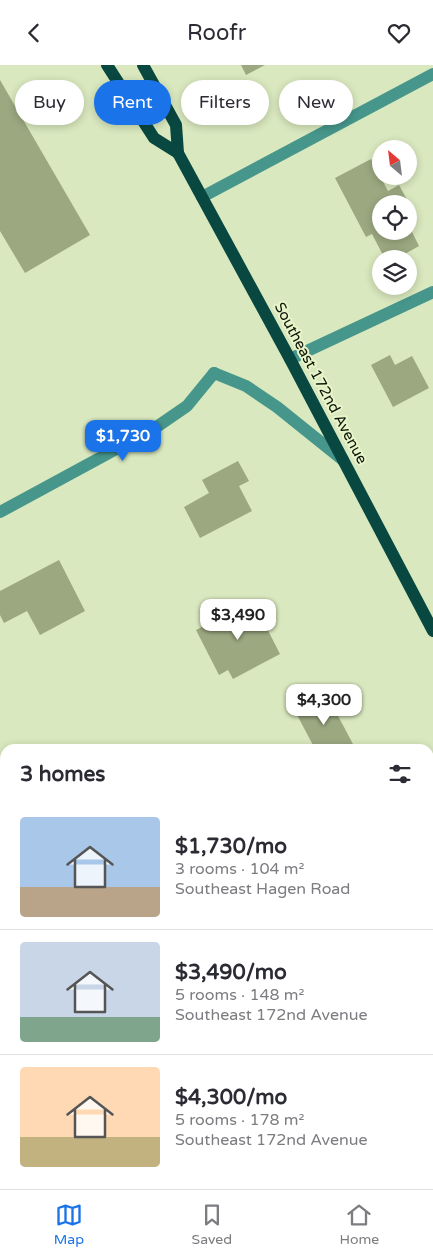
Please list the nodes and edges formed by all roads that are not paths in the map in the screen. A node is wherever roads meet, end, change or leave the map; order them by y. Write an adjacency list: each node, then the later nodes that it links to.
1 (107, 65): 4 (main road, Southeast 172nd Avenue)
2 (143, 65): 4 (main road, Southeast 172nd Avenue)
3 (433, 74): 5 (street)
4 (178, 153): 5 (main road, Southeast 172nd Avenue)
5 (202, 197): 7 (main road, Southeast 172nd Avenue)
6 (433, 292): 7 (street)
7 (290, 359): 8 (main road, Southeast 172nd Avenue)
8 (343, 460): 9 (street); 10 (main road, Southeast 172nd Avenue)
9 (0, 512)
10 (433, 631)

